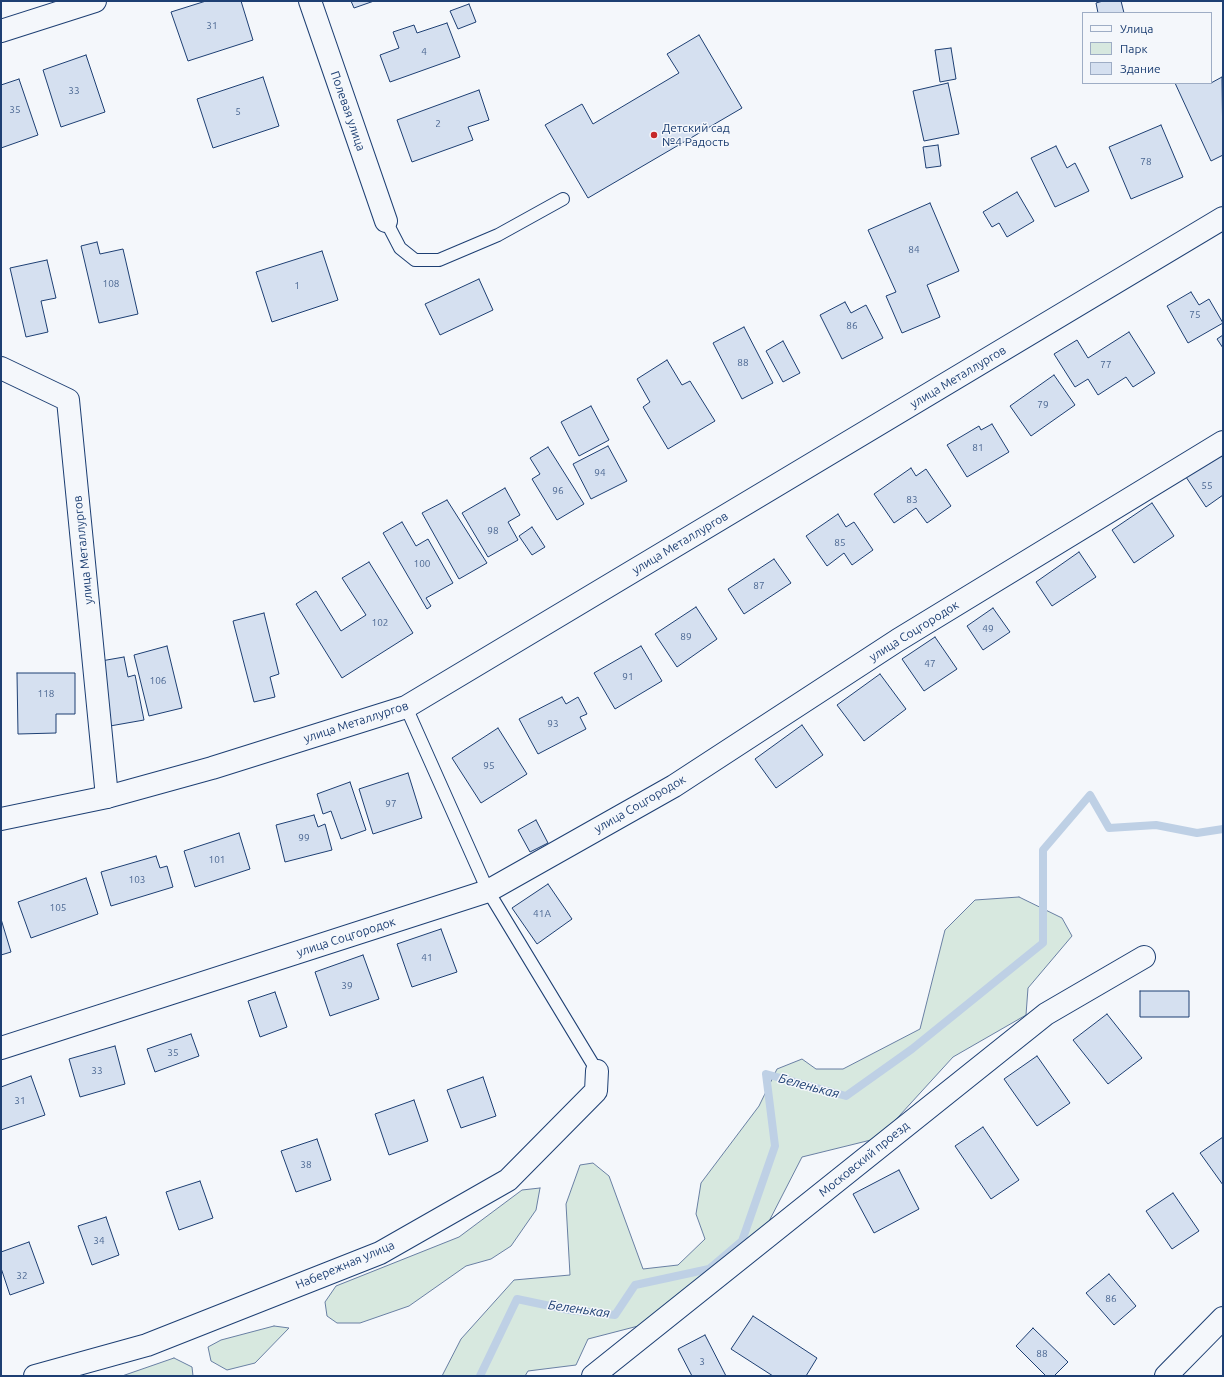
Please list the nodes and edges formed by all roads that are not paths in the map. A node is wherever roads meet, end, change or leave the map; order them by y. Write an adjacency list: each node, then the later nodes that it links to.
1 (95, 1): 3 (street)
2 (310, 1): 6 (street, Полевая улица)
3 (1, 32)
4 (563, 199): 6 (lane)
5 (1223, 218): 9 (street, улица Металлургов)
6 (386, 221)
7 (1, 368): 10 (street, улица Металлургов)
8 (1223, 442): 12 (street, улица Соцгородок)
9 (406, 707): 10 (street, улица Металлургов); 12 (lane)
10 (107, 797): 11 (street, улица Металлургов)
11 (1, 819)
12 (488, 891): 14 (street, улица Соцгородок); 15 (lane)
13 (1144, 957): 18 (street, Московский проезд)
14 (1, 1048)
15 (597, 1071): 17 (street, Набережная улица)
16 (1223, 1318): 19 (street)
17 (35, 1376)
18 (593, 1376)
19 (1166, 1376)

